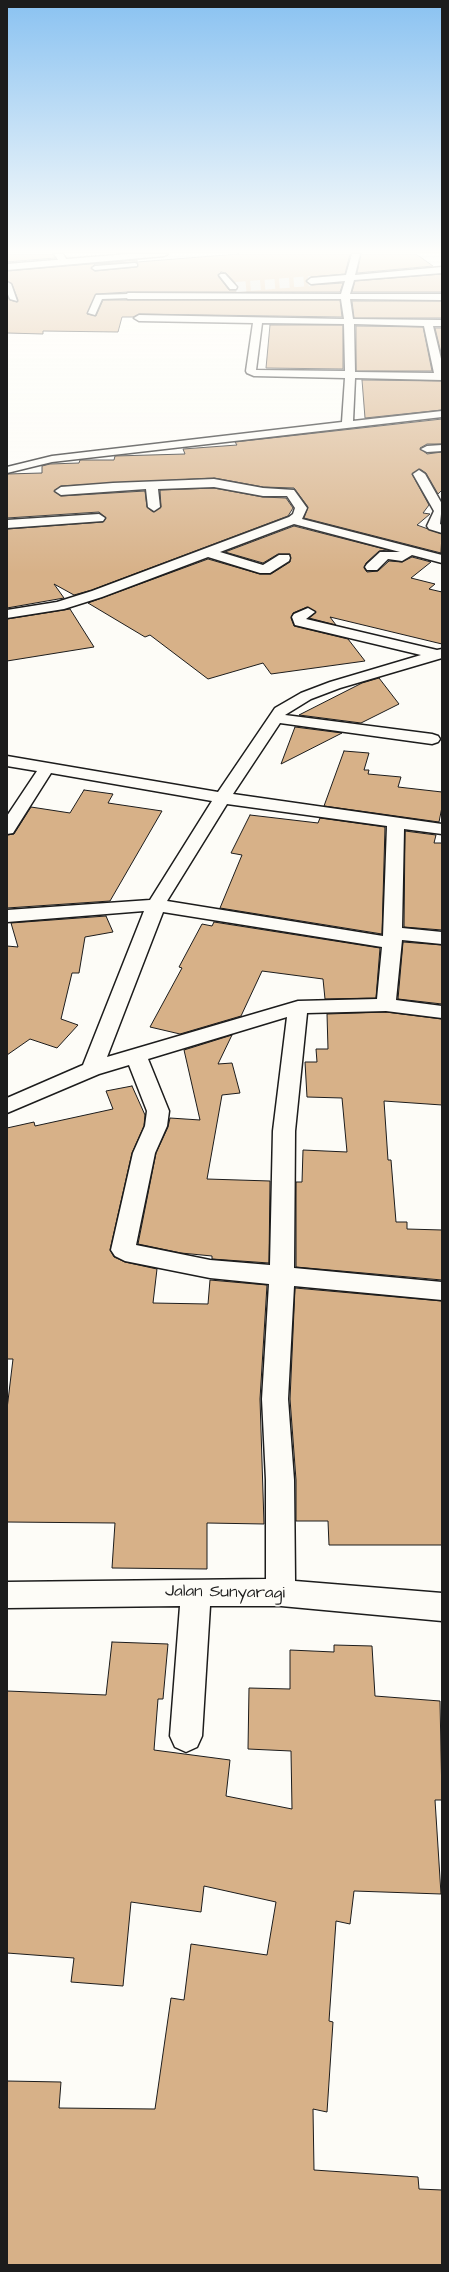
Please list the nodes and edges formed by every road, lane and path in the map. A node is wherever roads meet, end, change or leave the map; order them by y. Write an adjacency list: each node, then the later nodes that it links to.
1 (253, 360): 4 (street)
2 (350, 360): 4 (street)
3 (439, 360): 5 (street)
4 (350, 375): 5 (street); 7 (street)
5 (441, 377)
6 (442, 414): 7 (street)
7 (347, 425): 10 (street)
8 (442, 448): 9 (street)
9 (427, 449)
10 (7, 470)
11 (419, 474): 18 (street)
12 (152, 486): 13 (street); 14 (street); 16 (street)
13 (61, 491)
14 (154, 507)
15 (99, 518): 17 (street)
16 (293, 520): 19 (street); 20 (street)
17 (7, 524)
18 (442, 529)
19 (410, 550): 22 (street); 23 (street)
20 (210, 553): 21 (street); 25 (street)
21 (284, 558)
22 (442, 559)
23 (372, 567)
24 (308, 612): 26 (street)
25 (7, 614)
26 (441, 654): 27 (street)
27 (274, 718): 28 (street); 31 (street)
28 (432, 739)
29 (7, 761): 30 (street)
30 (46, 769): 31 (street); 33 (street)
31 (222, 798): 32 (street); 35 (street)
32 (396, 821): 34 (street); 37 (street)
33 (7, 829)
34 (442, 829)
35 (156, 905): 36 (street); 37 (street); 43 (street)
36 (7, 916)
37 (392, 938): 38 (street); 39 (street)
38 (442, 938)
39 (386, 1005): 40 (street); 41 (street)
40 (298, 1007): 42 (street); 45 (street)
41 (442, 1012)
42 (136, 1056): 43 (street); 45 (street)
43 (92, 1069): 44 (street)
44 (7, 1106)
45 (282, 1277): 46 (street); 48 (street)
46 (442, 1291)
47 (196, 1592): 48 (street, Jalan Sunyaragi); 49 (street, Jalan Sunyaragi); 51 (street)
48 (281, 1593): 50 (street, Jalan Sunyaragi)
49 (7, 1595)
50 (442, 1607)
51 (186, 1736)

